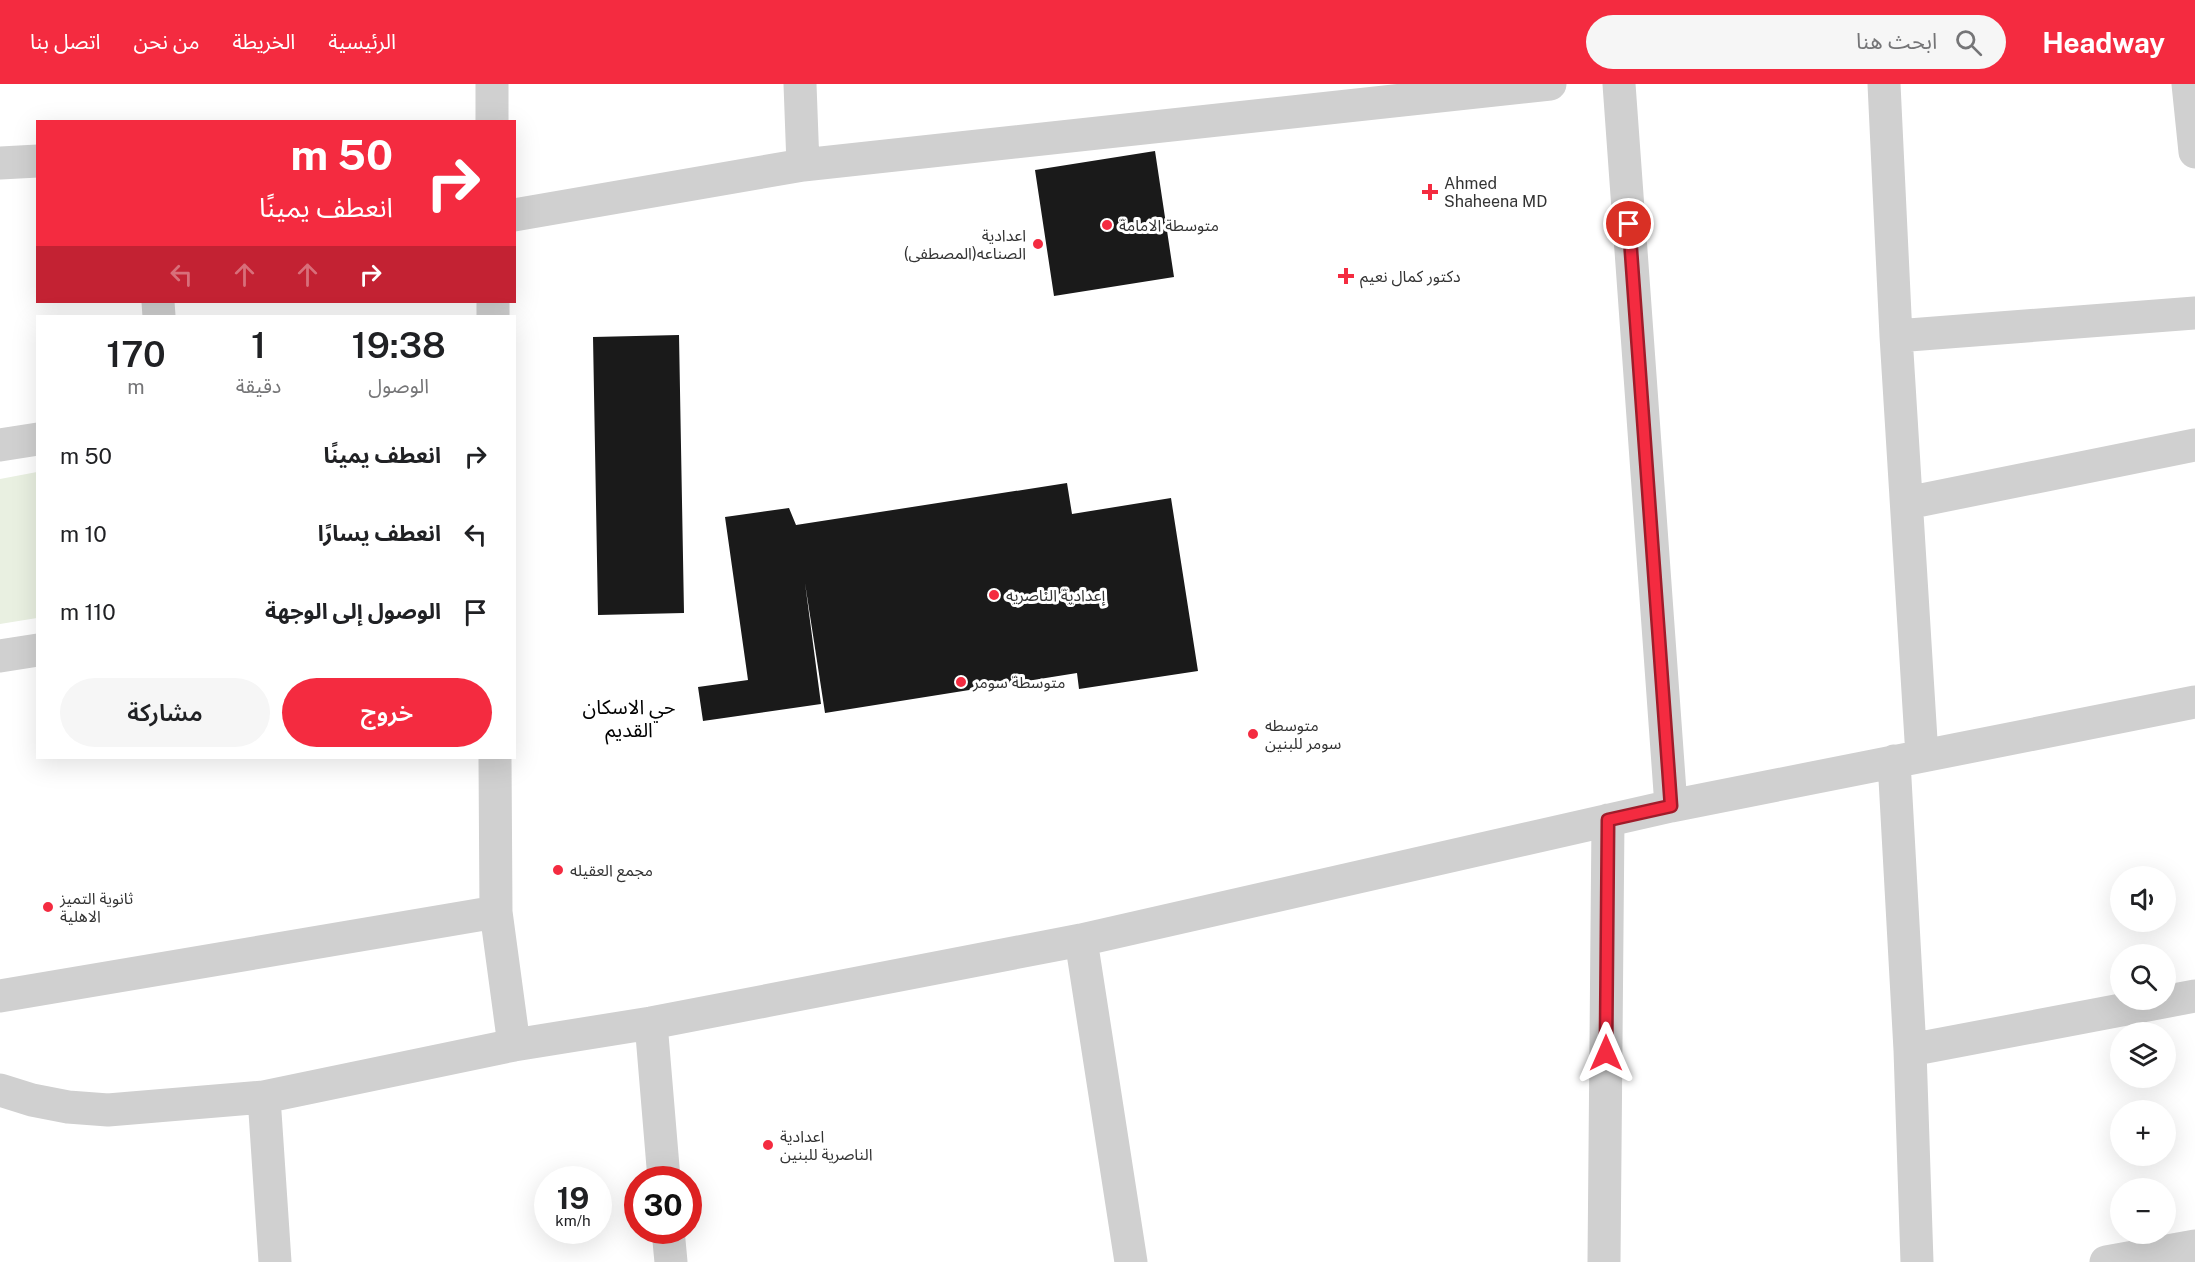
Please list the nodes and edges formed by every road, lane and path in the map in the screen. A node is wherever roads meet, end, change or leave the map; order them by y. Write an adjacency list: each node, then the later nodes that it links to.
1 (492, 84): 8 (street)
2 (800, 84): 12 (street)
3 (1550, 84): 7 (street)
4 (1619, 84): 25 (street)
5 (1884, 84): 15 (street)
6 (2188, 84): 9 (street)
7 (1358, 95): 12 (street)
8 (492, 120)
9 (2195, 152)
10 (36, 161): 11 (street)
11 (0, 163)
12 (803, 165): 13 (street)
13 (516, 214)
14 (2195, 313): 15 (street)
15 (1896, 336): 19 (street)
16 (36, 440): 17 (street)
17 (0, 445)
18 (2195, 446): 19 (street)
19 (1907, 502): 23 (street)
20 (36, 650): 21 (street)
21 (0, 656)
22 (2195, 702): 23 (street)
23 (1908, 758): 25 (street); 33 (street)
24 (495, 759): 27 (street)
25 (1671, 806): 26 (street)
26 (1608, 820): 28 (street); 42 (street)
27 (496, 912): 29 (street); 32 (street)
28 (1081, 940): 31 (street); 41 (street)
29 (0, 996)
30 (2195, 996): 33 (street)
31 (651, 1023): 32 (street); 36 (street)
32 (514, 1045): 35 (street)
33 (1910, 1050): 43 (street)
34 (0, 1090): 35 (street)
35 (264, 1097): 39 (street)
36 (663, 1166)
37 (669, 1244): 40 (street)
38 (2188, 1252): 44 (street)
39 (275, 1262)
40 (671, 1262)
41 (1131, 1262)
42 (1604, 1262)
43 (1917, 1262)
44 (2106, 1262)

